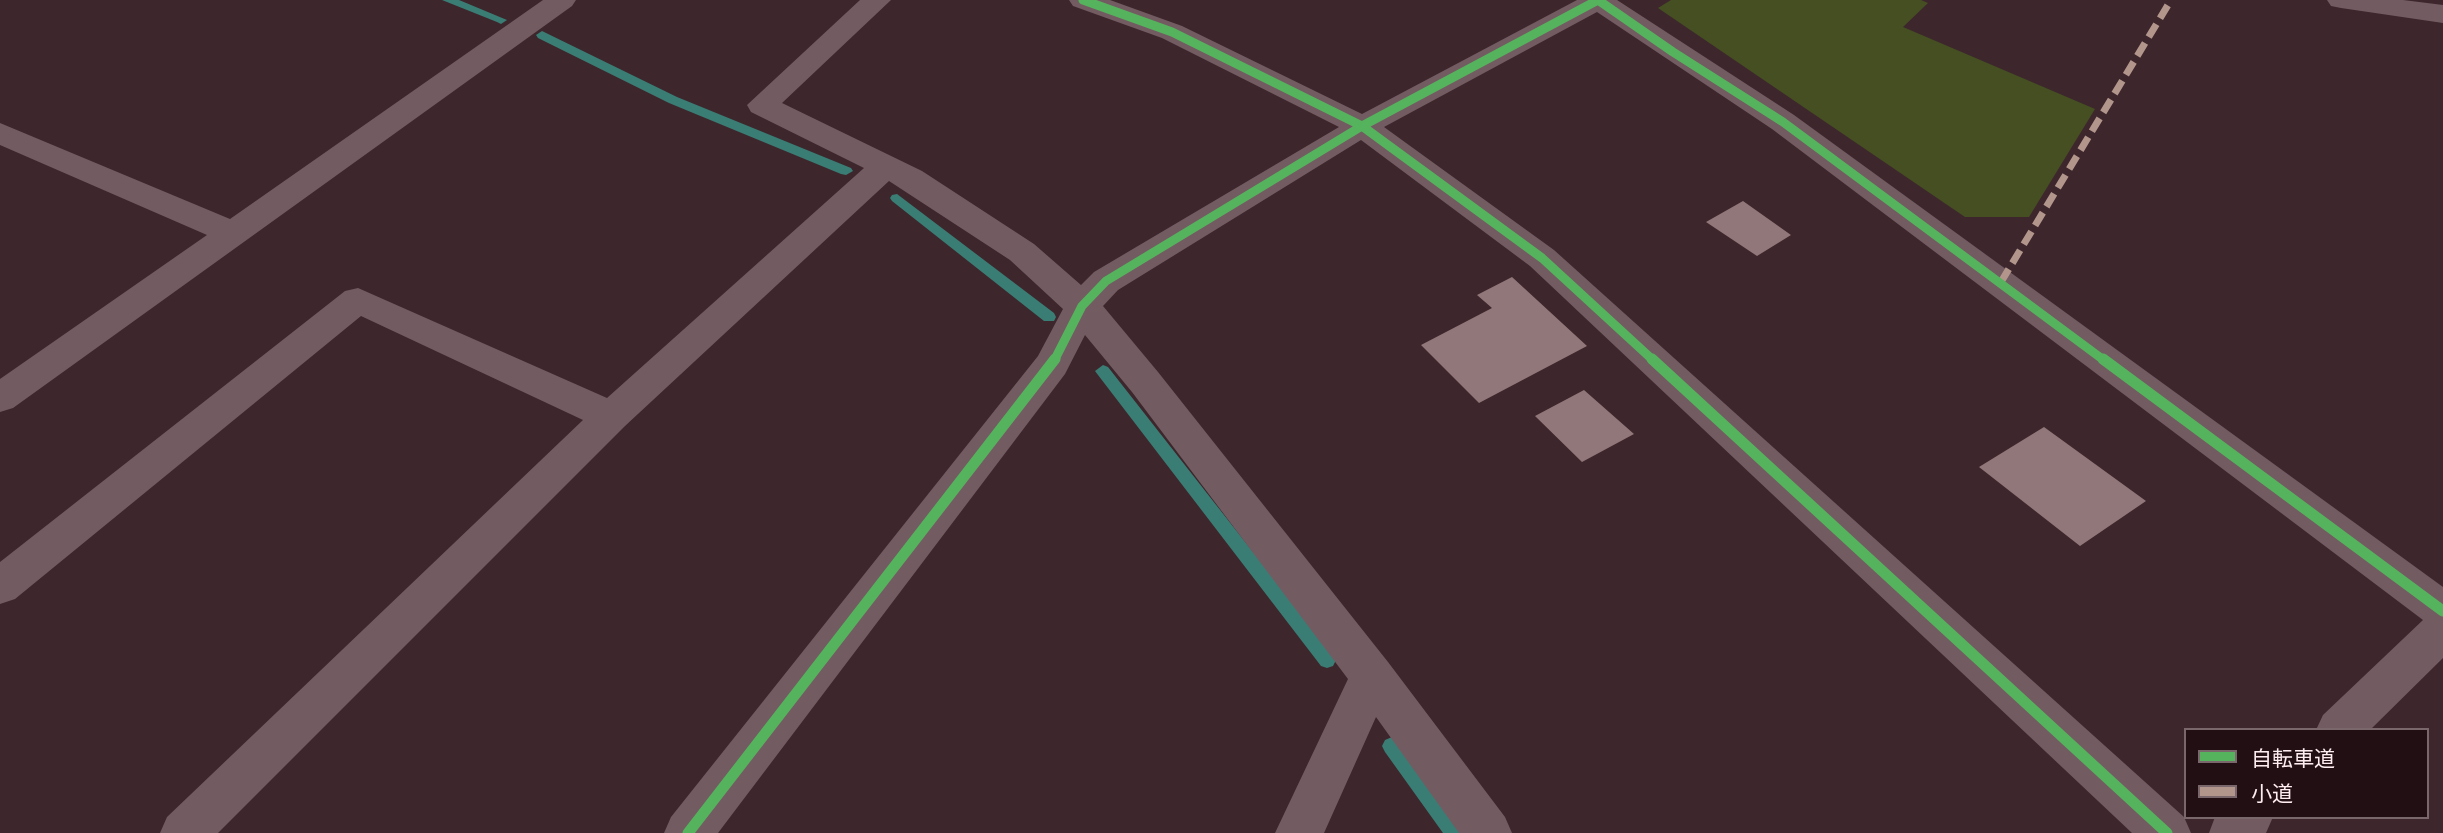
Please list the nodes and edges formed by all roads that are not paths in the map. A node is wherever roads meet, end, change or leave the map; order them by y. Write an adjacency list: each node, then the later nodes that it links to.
1 (562, 0): 9 (street)
2 (877, 0): 8 (street)
3 (1083, 0): 6 (street)
4 (2341, 0): 5 (street)
5 (2443, 14)
6 (1362, 126): 10 (street); 14 (street); 23 (street)
7 (0, 133): 9 (street)
8 (886, 166): 10 (street); 12 (street)
9 (233, 233): 11 (street)
10 (1082, 306): 16 (street); 20 (street)
11 (0, 398)
12 (611, 416): 13 (street); 19 (street)
13 (0, 586)
14 (2443, 611)
15 (2443, 629): 17 (street)
16 (1373, 676): 21 (street); 22 (street)
17 (2341, 728)
18 (2247, 819): 24 (street)
19 (184, 833)
20 (688, 833)
21 (1298, 833)
22 (1488, 833)
23 (2167, 833)
24 (2233, 833)

